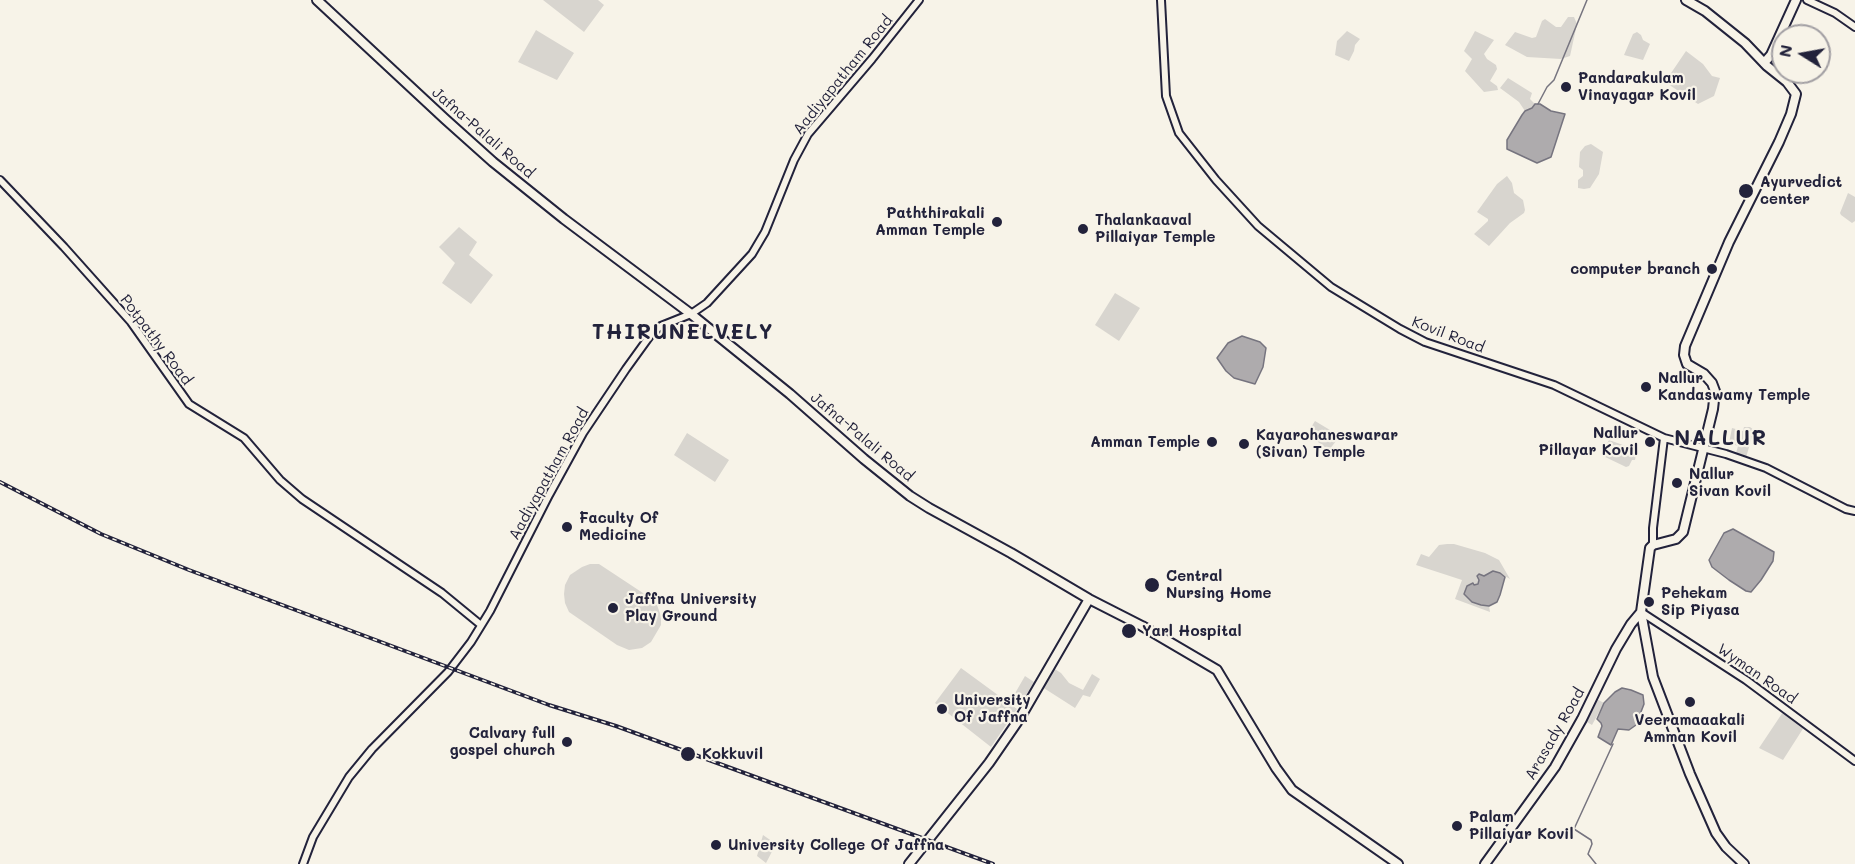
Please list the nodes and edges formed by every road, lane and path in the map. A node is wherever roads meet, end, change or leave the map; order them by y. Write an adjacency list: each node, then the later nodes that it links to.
1 (317, 0): 10 (main road, Jafna-Palali Road)
2 (919, 0): 10 (street, Aadiyapatham Road)
3 (1161, 0): 11 (street, Kovil Road)
4 (1686, 0): 8 (main road)
5 (1796, 0): 8 (main road)
6 (1807, 0): 7 (street)
7 (1855, 27)
8 (1764, 63): 12 (main road)
9 (0, 180): 17 (street, Potpathy Road)
10 (691, 314): 15 (main road, Jafna-Palali Road); 17 (street, Aadiyapatham Road)
11 (1664, 438): 12 (street, Kovil Road); 14 (street)
12 (1704, 449): 13 (street, Kovil Road); 14 (main road)
13 (1855, 511)
14 (1653, 545): 16 (main road)
15 (1089, 599): 20 (main road); 21 (main road, Jafna-Palali Road)
16 (1641, 612): 18 (street, Wyman Road); 22 (main road, Arasady Road); 23 (main road)
17 (481, 625): 19 (street, Aadiyapatham Road)
18 (1855, 761)
19 (303, 864)
20 (909, 864)
21 (1398, 864)
22 (1485, 864)
23 (1744, 864)

